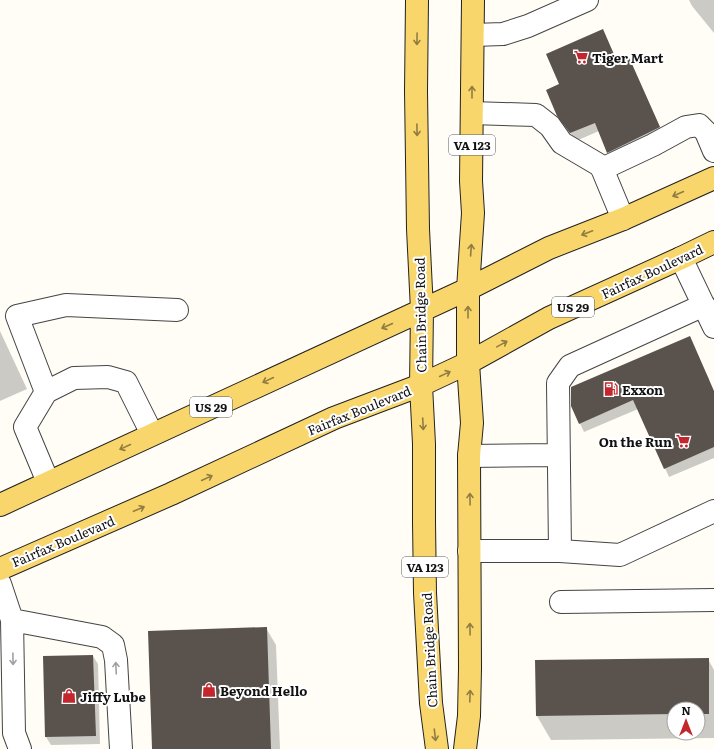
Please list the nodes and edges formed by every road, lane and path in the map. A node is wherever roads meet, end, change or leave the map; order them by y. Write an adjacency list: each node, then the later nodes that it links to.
1 (417, 0): 15 (main road, Chain Bridge Road / VA 123, one-way to 15)
2 (473, 0): 4 (main road, VA 123)
3 (587, 0): 4 (lane)
4 (473, 35): 5 (main road, VA 123, one-way to 4)
5 (472, 113): 7 (lane); 12 (main road, VA 123, one-way to 5)
6 (714, 151): 7 (lane)
7 (602, 169): 9 (lane)
8 (714, 178): 9 (main road, US 29, one-way to 9)
9 (623, 219): 12 (main road, US 29, one-way to 12)
10 (714, 242): 11 (main road, Fairfax Boulevard / US 29)
11 (681, 258): 13 (lane); 17 (main road, Fairfax Boulevard / US 29, one-way to 11)
12 (468, 289): 15 (main road, US 29); 17 (main road, VA 123, one-way to 12)
13 (704, 305): 16 (lane); 22 (lane)
14 (176, 310): 19 (lane)
15 (422, 310): 18 (main road, Chain Bridge Road / VA 123); 20 (main road, US 29, one-way to 20)
16 (714, 327)
17 (468, 363): 18 (main road, Fairfax Boulevard / US 29, one-way to 17); 21 (main road, VA 123)
18 (421, 385): 28 (main road, Fairfax Boulevard / US 29, one-way to 18); 35 (main road, Chain Bridge Road / VA 123, one-way to 35)
19 (46, 392): 20 (lane); 23 (lane)
20 (152, 434): 23 (main road, US 29, one-way to 23)
21 (469, 456): 22 (lane); 26 (main road, VA 123, one-way to 21)
22 (558, 456): 27 (lane)
23 (48, 482): 24 (main road, US 29)
24 (0, 505)
25 (713, 513): 27 (lane)
26 (469, 551): 27 (lane); 36 (main road, VA 123, one-way to 26)
27 (560, 551)
28 (0, 569)
29 (0, 584): 32 (lane)
30 (714, 600): 31 (lane)
31 (561, 602)
32 (12, 620): 33 (lane, one-way to 33); 34 (lane, one-way to 32)
33 (20, 749)
34 (121, 749)
35 (437, 749)
36 (466, 749)

